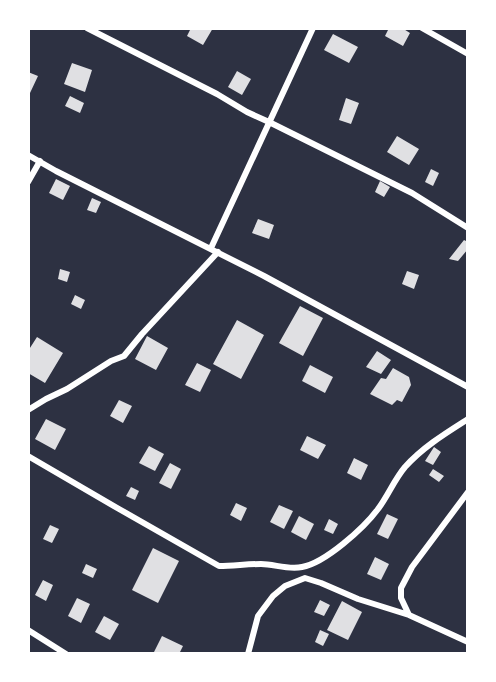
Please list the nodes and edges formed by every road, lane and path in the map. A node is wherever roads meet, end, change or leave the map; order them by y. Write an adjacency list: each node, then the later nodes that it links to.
1 (87, 28): 5 (street)
2 (314, 28): 5 (street)
3 (422, 28): 4 (street)
4 (468, 54)
5 (269, 122): 9 (street); 10 (street)
6 (28, 155): 7 (street)
7 (40, 161): 8 (street); 10 (street)
8 (28, 182)
9 (468, 228)
10 (211, 248): 11 (street)
11 (218, 252): 12 (street); 13 (street)
12 (468, 387)
13 (28, 410)
14 (468, 419): 17 (street)
15 (28, 456): 17 (street)
16 (468, 492): 19 (street)
17 (300, 568): 18 (street)
18 (305, 578): 19 (street); 23 (street)
19 (409, 615): 21 (street)
20 (28, 630): 22 (street)
21 (468, 642)
22 (66, 654)
23 (248, 654)

